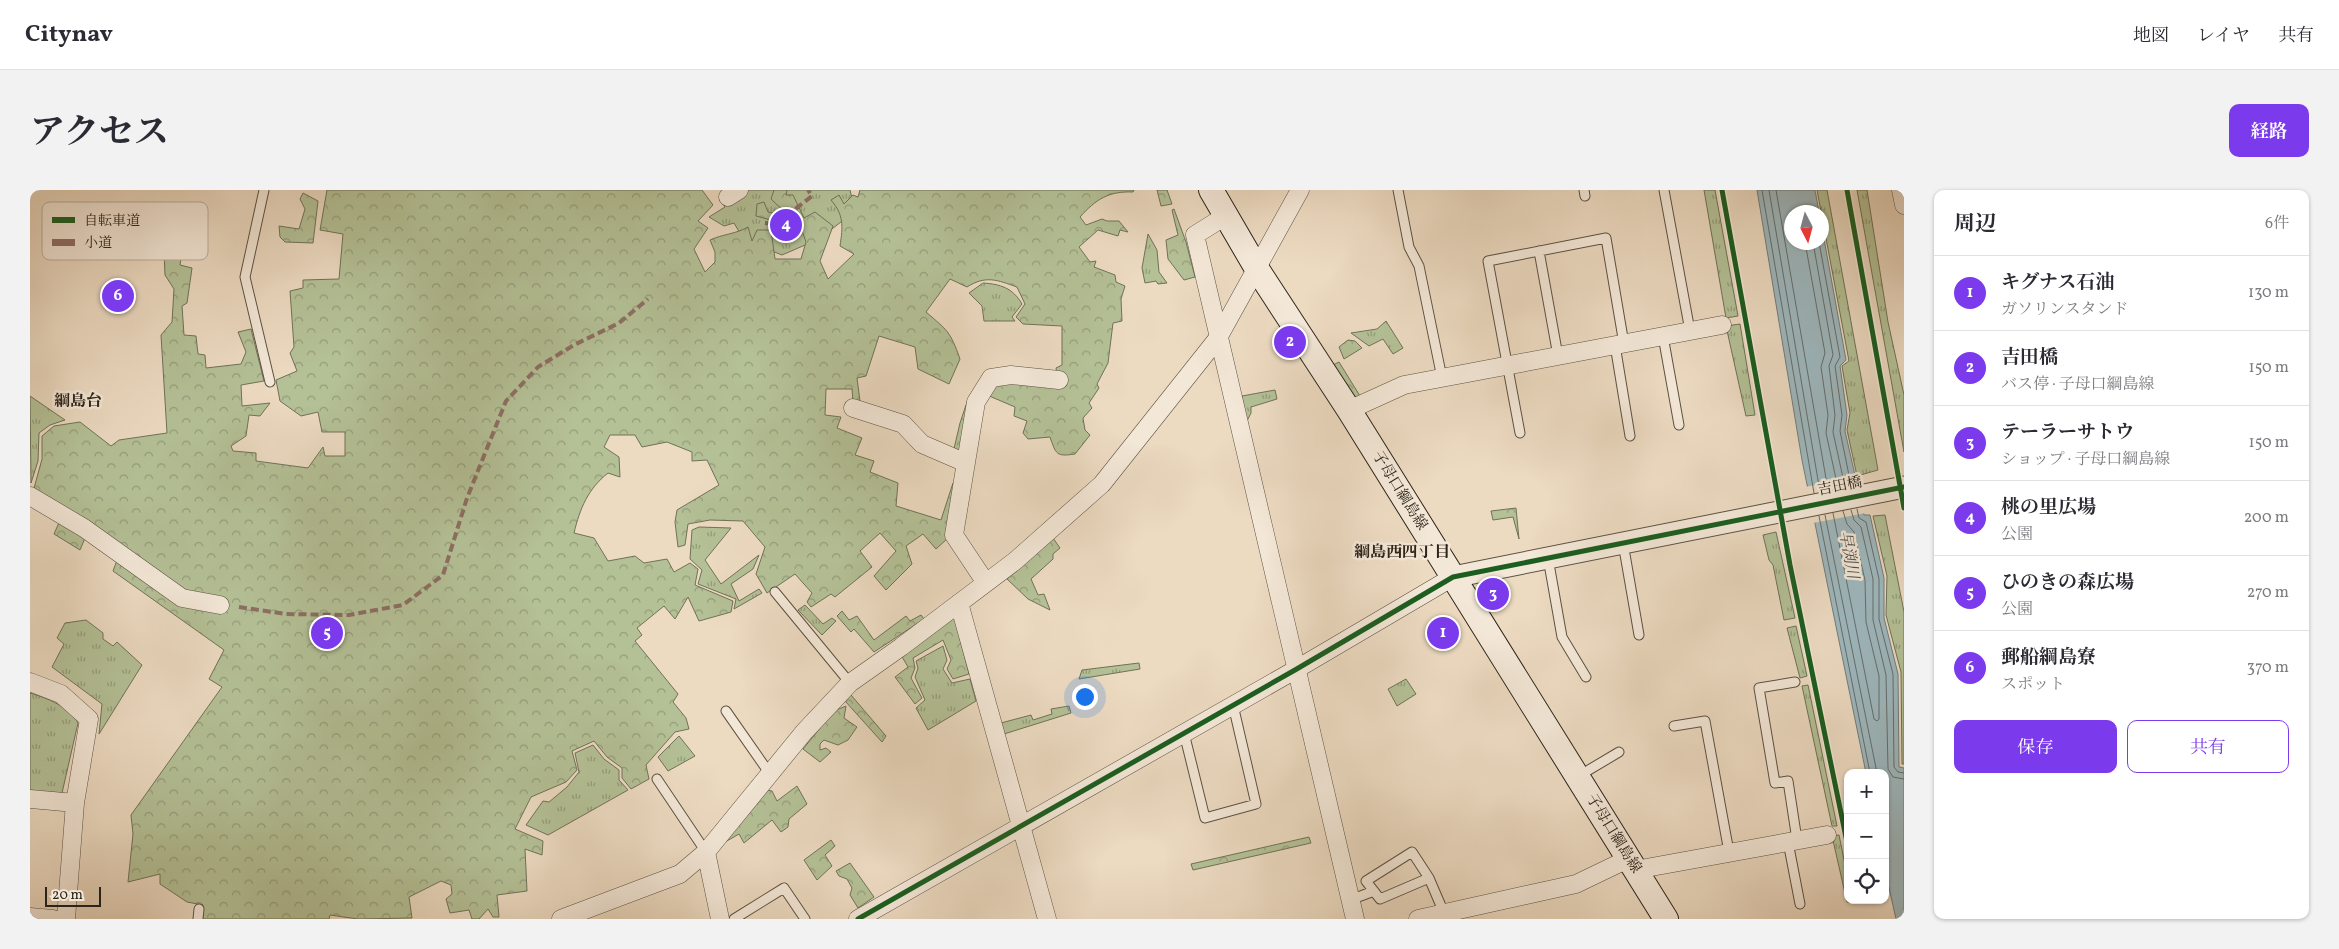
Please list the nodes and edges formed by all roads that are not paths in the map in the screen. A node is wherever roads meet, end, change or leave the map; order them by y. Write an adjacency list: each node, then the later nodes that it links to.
1 (264, 190): 18 (lane)
2 (1211, 190): 6 (main road, 子母口綱島線)
3 (1300, 190): 8 (street)
4 (1398, 190): 16 (lane)
5 (1664, 190): 10 (lane)
6 (1227, 216): 8 (main road, 子母口綱島線); 12 (street)
7 (1539, 251): 13 (lane); 14 (lane); 15 (lane)
8 (1257, 269): 12 (street); 20 (main road, 子母口綱島線)
9 (1722, 325): 10 (street)
10 (1690, 331): 11 (street)
11 (1663, 336): 13 (street); 21 (lane)
12 (1218, 338): 30 (street); 35 (street)
13 (1619, 345): 14 (street); 23 (lane)
14 (1558, 356): 15 (street)
15 (1507, 366): 16 (street); 22 (lane)
16 (1442, 378): 20 (street)
17 (1059, 380): 24 (street)
18 (270, 382)
19 (853, 408): 24 (street)
20 (1349, 410): 29 (main road, 子母口綱島線)
21 (1679, 424)
22 (1520, 433)
23 (1630, 436)
24 (966, 463): 30 (street)
25 (1901, 488): 27 (street, 吉田橋)
26 (30, 496): 33 (street)
27 (1623, 543): 28 (street, 吉田橋); 34 (lane)
28 (1548, 558): 29 (street, 吉田橋); 36 (lane)
29 (1452, 576): 35 (street); 46 (main road, 子母口綱島線)
30 (986, 583): 32 (street)
31 (775, 592): 39 (lane)
32 (959, 603): 39 (street); 50 (street)
33 (220, 605)
34 (1639, 635)
35 (1295, 670): 40 (street); 58 (street)
36 (1586, 677)
37 (30, 682): 49 (street)
38 (1795, 682): 52 (lane)
39 (850, 683): 45 (street)
40 (1233, 705): 43 (street); 43 (lane)
41 (726, 711): 45 (lane)
42 (1674, 726): 54 (lane)
43 (1184, 733): 50 (street)
44 (1619, 752): 46 (lane)
45 (770, 774): 53 (street)
46 (1577, 777): 55 (main road, 子母口綱島線)
47 (657, 779): 53 (lane)
48 (30, 799): 49 (street)
49 (74, 803): 64 (street)
50 (1020, 825): 70 (street); 71 (street)
51 (1827, 835): 52 (street)
52 (1792, 841): 54 (street); 59 (lane)
53 (706, 852): 66 (street); 67 (street)
54 (1729, 852): 55 (street)
55 (1631, 864): 61 (street); 74 (main road, 子母口綱島線)
56 (1430, 878): 57 (lane); 57 (lane); 61 (lane)
57 (1374, 891): 58 (lane)
58 (1350, 900): 72 (street)
59 (1800, 904)
60 (199, 909): 65 (lane)
61 (1444, 913): 73 (street)
62 (30, 917): 63 (street)
63 (53, 919)
64 (66, 919)
65 (198, 919)
66 (560, 919)
67 (720, 919)
68 (734, 919): 69 (lane)
69 (805, 919)
70 (858, 919)
71 (1046, 919)
72 (1355, 919)
73 (1418, 919)
74 (1666, 919)

